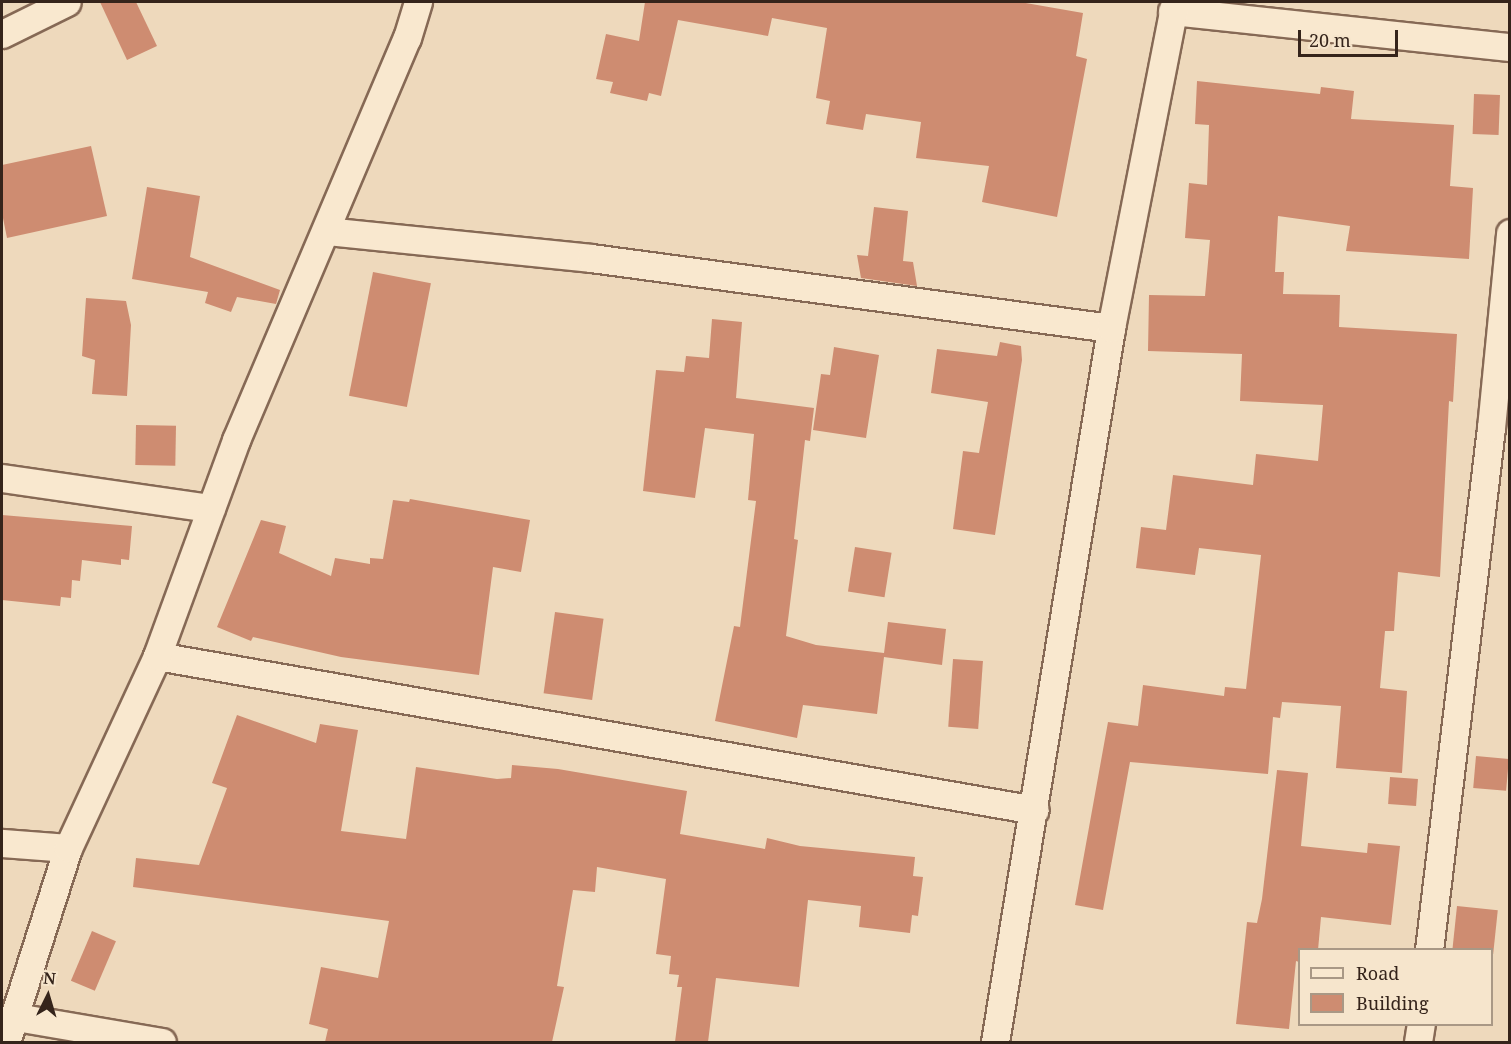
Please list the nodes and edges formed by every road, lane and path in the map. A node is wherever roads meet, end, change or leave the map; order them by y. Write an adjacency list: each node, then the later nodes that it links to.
1 (67, 2): 4 (street)
2 (418, 2): 6 (street)
3 (1173, 6): 5 (street); 8 (street)
4 (2, 34)
5 (1509, 47)
6 (326, 231): 8 (street); 11 (street)
7 (1509, 233): 9 (street)
8 (1111, 328): 13 (street)
9 (1500, 428): 16 (street)
10 (2, 478): 11 (street)
11 (211, 508): 12 (street)
12 (157, 656): 13 (street); 15 (street)
13 (1035, 810): 21 (street)
14 (2, 843): 15 (street)
15 (68, 849): 17 (street)
16 (1429, 948)
17 (16, 1017): 19 (street); 20 (street)
18 (1420, 1026): 22 (street)
19 (6, 1042)
20 (162, 1042)
21 (995, 1042)
22 (1418, 1042)

